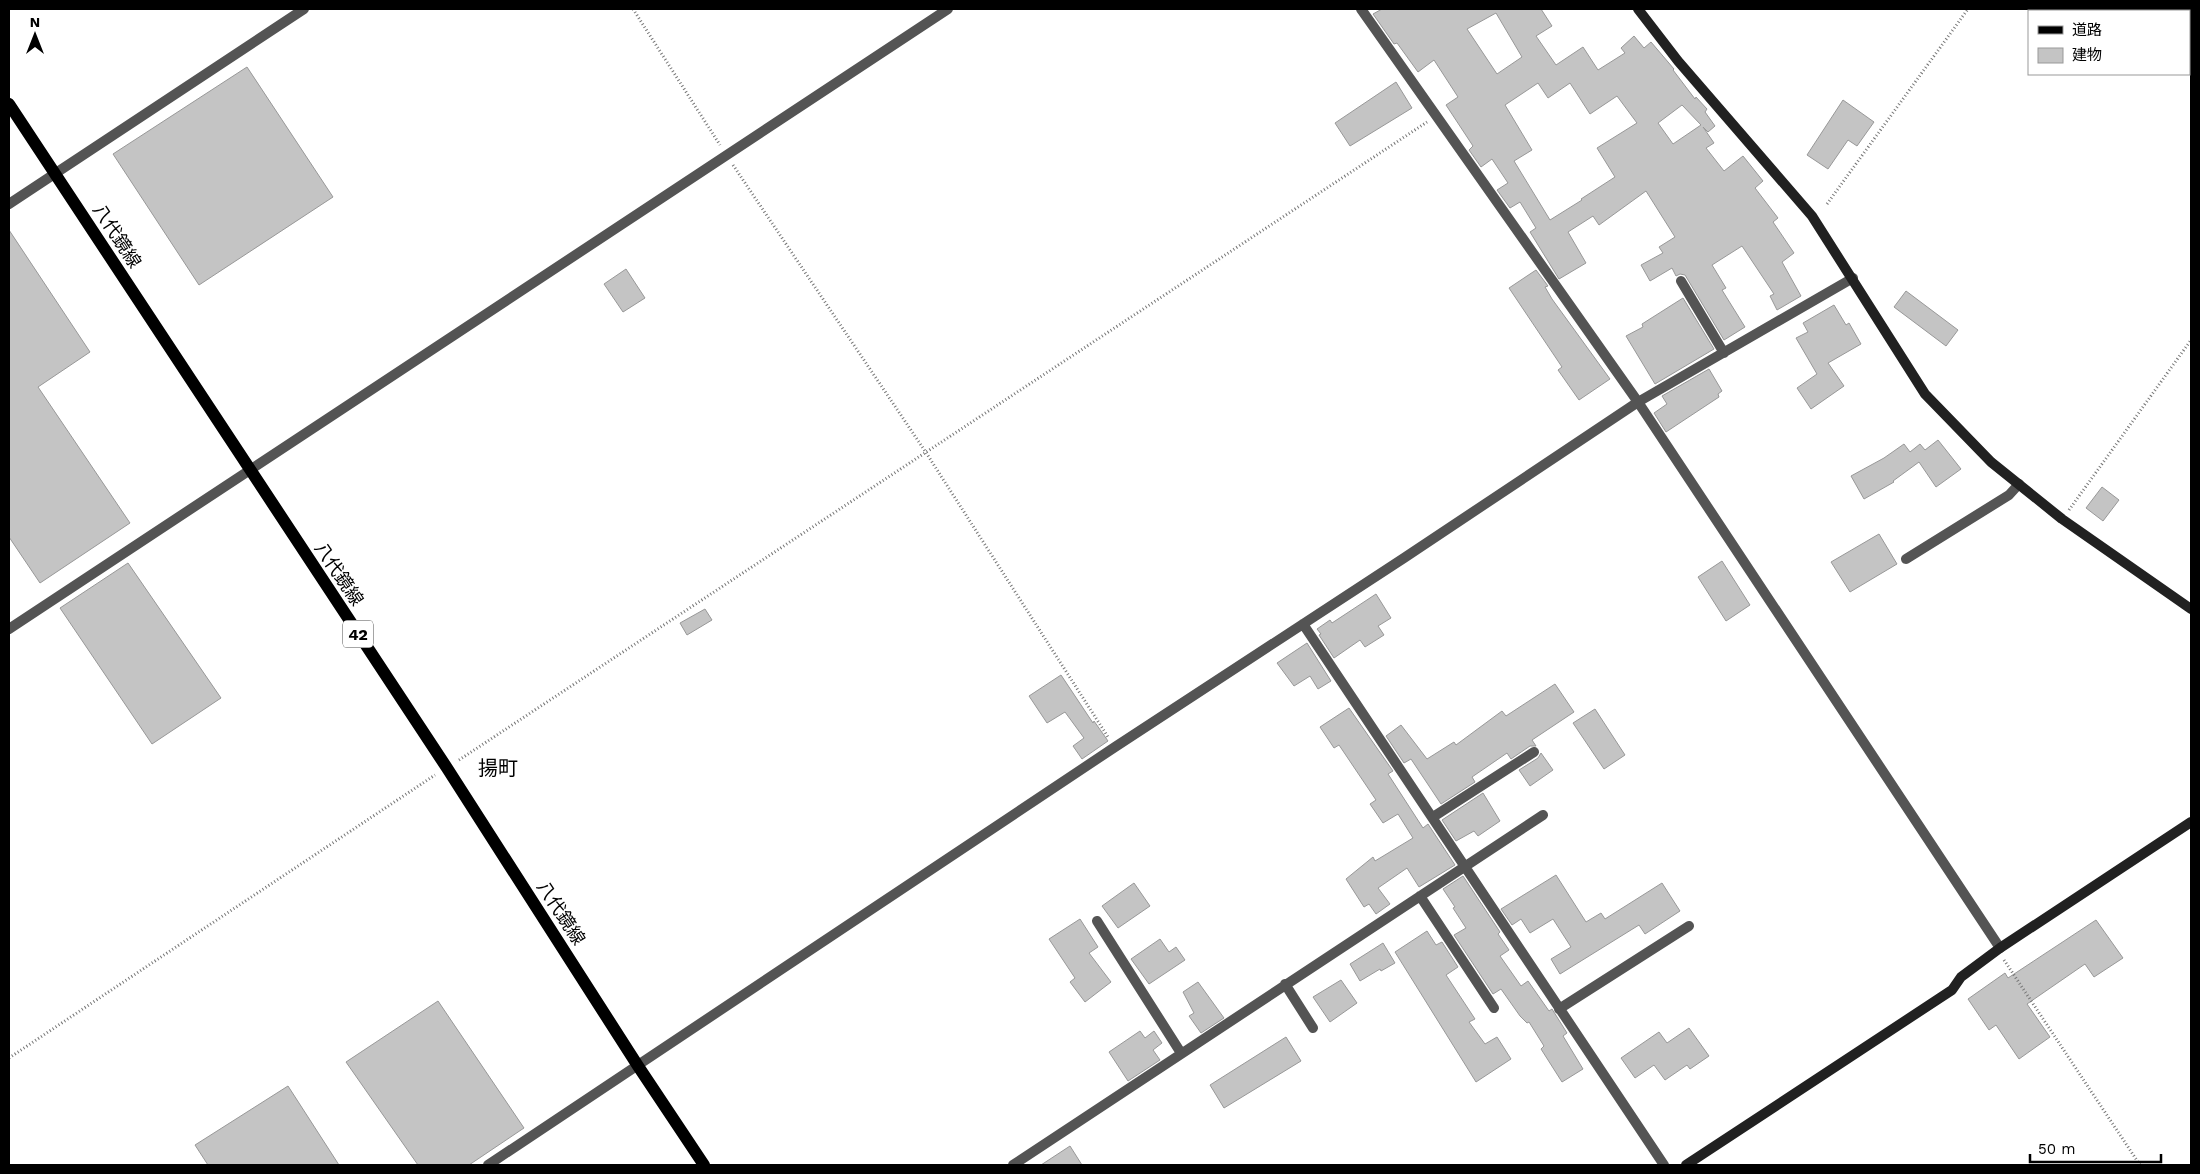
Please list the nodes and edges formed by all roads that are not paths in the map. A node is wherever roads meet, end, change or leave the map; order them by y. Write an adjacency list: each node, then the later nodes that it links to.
1 (304, 9): 6 (street)
2 (948, 9): 12 (street)
3 (1361, 9): 11 (street)
4 (1638, 9): 8 (street)
5 (9, 104): 6 (main road, 八代鏡線 / 42)
6 (55, 174): 7 (street); 12 (main road, 八代鏡線 / 42)
7 (9, 204)
8 (1853, 278): 10 (street); 13 (street)
9 (1681, 281): 10 (street)
10 (1724, 353): 11 (street)
11 (1638, 402): 16 (street); 26 (street)
12 (249, 470): 17 (street); 32 (main road, 八代鏡線 / 42)
13 (2019, 484): 14 (street); 15 (street)
14 (1906, 559)
15 (2191, 609)
16 (1303, 624): 20 (street); 32 (street)
17 (9, 629)
18 (1534, 752): 20 (street)
19 (1543, 815): 22 (street)
20 (1433, 817): 22 (street)
21 (2191, 822): 26 (street)
22 (1465, 866): 23 (street); 29 (street)
23 (1420, 896): 27 (street); 28 (street)
24 (1097, 921): 31 (street)
25 (1689, 926): 29 (street)
26 (2000, 948): 37 (street)
27 (1285, 984): 30 (street); 31 (street)
28 (1494, 1008)
29 (1559, 1009): 36 (street)
30 (1313, 1028)
31 (1181, 1053): 35 (street)
32 (638, 1066): 33 (street); 34 (main road, 八代鏡線 / 42)
33 (488, 1165)
34 (704, 1165)
35 (1013, 1165)
36 (1664, 1165)
37 (1686, 1165)

